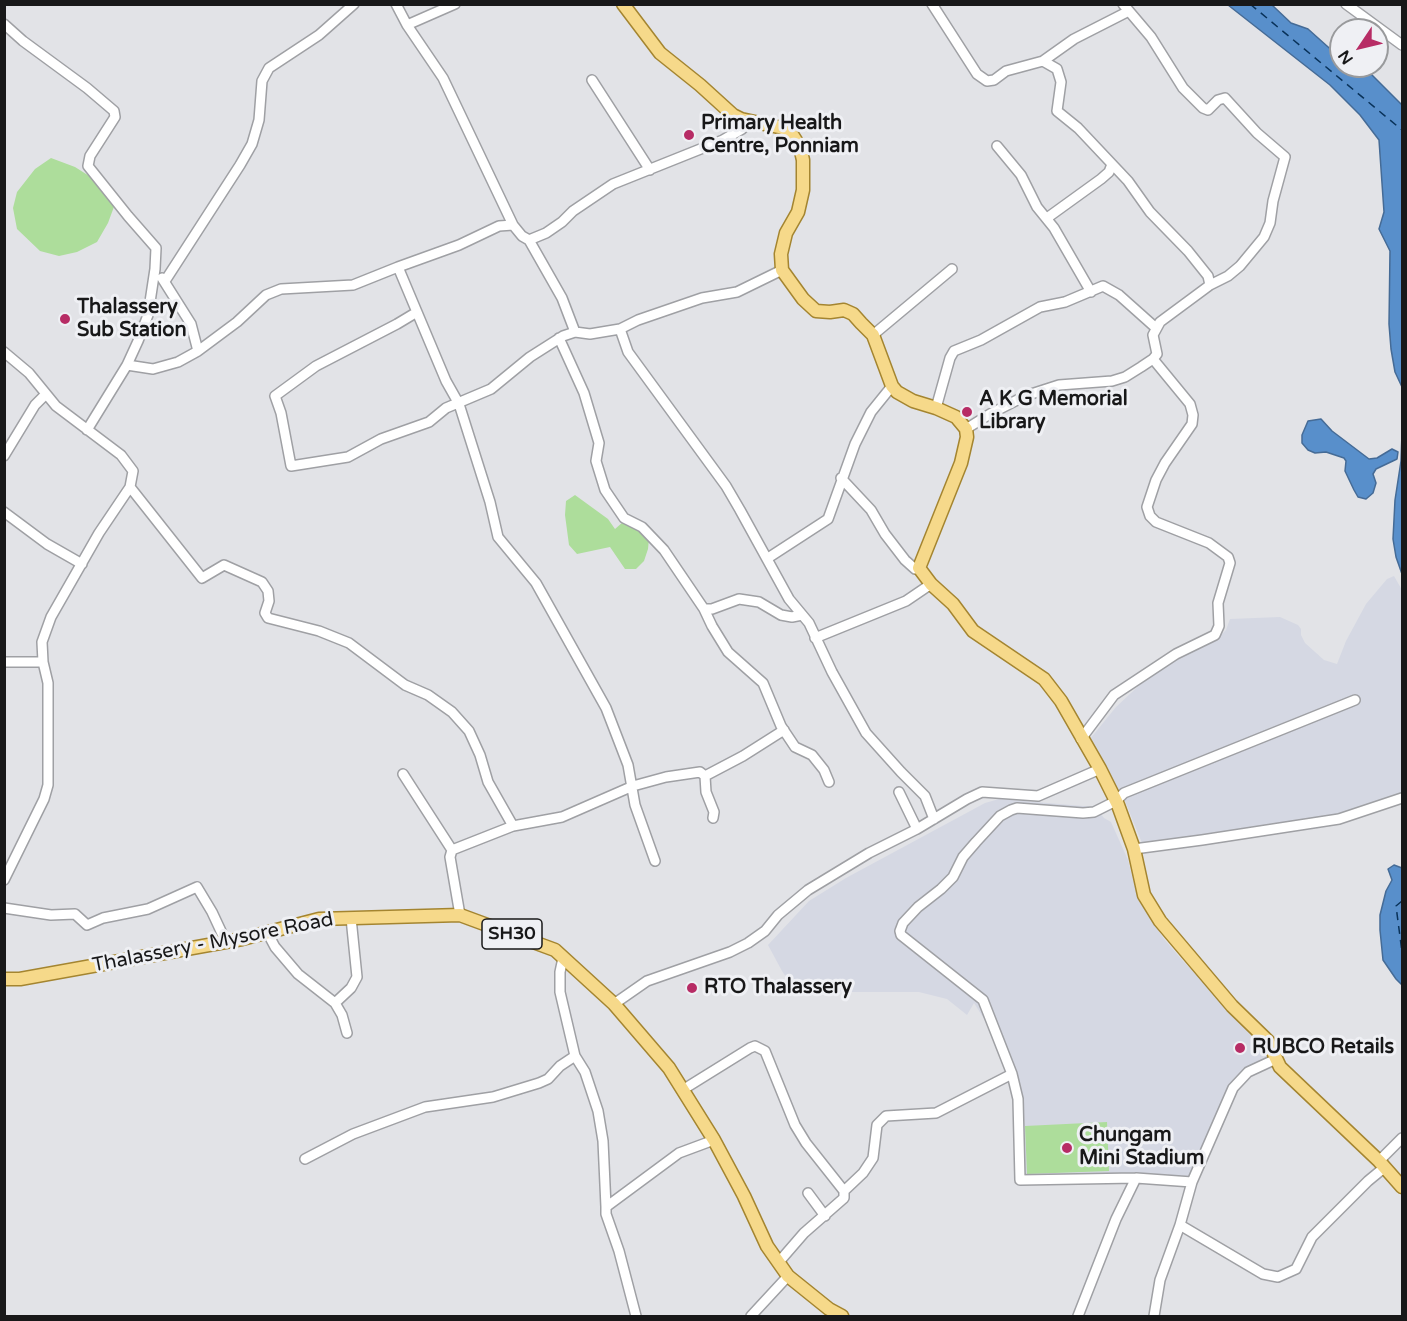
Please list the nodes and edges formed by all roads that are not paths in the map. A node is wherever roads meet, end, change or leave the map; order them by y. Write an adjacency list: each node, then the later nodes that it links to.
1 (354, 4): 24 (street)
2 (396, 4): 9 (street)
3 (455, 4): 9 (street)
4 (623, 4): 13 (main road)
5 (932, 4): 11 (street)
6 (1346, 4): 10 (street)
7 (1125, 8): 11 (street); 25 (street)
8 (4, 24): 21 (street)
9 (407, 25): 18 (street)
10 (1402, 45)
11 (1043, 61): 15 (street)
12 (592, 80): 16 (street)
13 (751, 122): 16 (street); 23 (main road)
14 (997, 146): 17 (street)
15 (1112, 164): 17 (street); 25 (street)
16 (650, 170): 19 (street)
17 (1047, 218): 26 (street)
18 (513, 225): 19 (street); 20 (street)
19 (530, 240): 30 (street)
20 (398, 267): 27 (street); 33 (street)
21 (155, 269): 24 (street); 36 (street)
22 (952, 269): 31 (street)
23 (782, 270): 29 (street); 31 (main road)
24 (165, 281): 33 (street)
25 (1210, 285): 28 (street)
26 (1091, 292): 28 (street); 40 (street)
27 (417, 312): 39 (street); 39 (street)
28 (1156, 328): 35 (street)
29 (620, 329): 30 (street); 47 (street)
30 (575, 332): 32 (street)
31 (873, 336): 37 (main road)
32 (559, 338): 39 (street); 51 (street)
33 (198, 351): 36 (street)
34 (4, 352): 38 (street)
35 (1154, 359): 41 (street); 58 (street)
36 (127, 365): 42 (street)
37 (892, 386): 40 (main road); 44 (street)
38 (46, 394): 42 (street); 43 (street)
39 (459, 404): 63 (street)
40 (936, 408): 41 (main road)
41 (966, 429): 49 (main road)
42 (87, 430): 45 (street)
43 (4, 456)
44 (841, 478): 47 (street); 49 (street)
45 (129, 487): 48 (street); 69 (street)
46 (4, 512): 48 (street)
47 (768, 558): 52 (street)
48 (82, 564): 55 (street)
49 (919, 568): 50 (main road)
50 (931, 584): 53 (street); 58 (main road)
51 (704, 609): 52 (street); 57 (street)
52 (802, 615): 53 (street)
53 (815, 638): 68 (street)
54 (4, 662): 55 (street)
55 (43, 662): 74 (street)
56 (1356, 700): 66 (street)
57 (784, 730): 61 (street); 62 (street)
58 (1082, 739): 59 (main road)
59 (1100, 769): 66 (main road); 68 (street)
60 (403, 774): 72 (street)
61 (705, 776): 63 (street); 67 (street)
62 (829, 782)
63 (633, 786): 69 (street); 73 (street)
64 (899, 792): 70 (street)
65 (1402, 798): 71 (street)
66 (1116, 801): 71 (main road); 87 (street)
67 (713, 818)
68 (934, 819): 70 (street)
69 (513, 826): 72 (street)
70 (917, 829): 83 (street)
71 (1134, 849): 86 (main road)
72 (452, 850): 76 (street)
73 (655, 861)
74 (4, 880)
75 (4, 908): 79 (street)
76 (460, 915): 77 (main road, Thalassery - Mysore Road / SH30); 80 (main road, Thalassery - Mysore Road / SH30)
77 (351, 918): 78 (main road, Thalassery - Mysore Road / SH30); 82 (street)
78 (267, 933): 79 (main road, Thalassery - Mysore Road / SH30); 82 (street)
79 (226, 942): 81 (main road, Thalassery - Mysore Road / SH30)
80 (563, 958): 83 (main road, Thalassery - Mysore Road / SH30); 85 (street)
81 (4, 979)
82 (335, 1003): 84 (street)
83 (614, 1004): 88 (main road, Thalassery - Mysore Road / SH30)
84 (347, 1033)
85 (575, 1056): 91 (street); 98 (street)
86 (1276, 1059): 92 (main road); 94 (street)
87 (1012, 1074): 93 (street); 96 (street)
88 (684, 1089): 90 (main road, Thalassery - Mysore Road / SH30); 96 (street)
89 (1402, 1138): 92 (street)
90 (714, 1140): 98 (street); 101 (main road, Thalassery - Mysore Road / SH30)
91 (305, 1159)
92 (1382, 1164): 95 (main road); 100 (street)
93 (1136, 1178): 94 (street); 106 (street)
94 (1192, 1182): 100 (street)
95 (1402, 1187)
96 (844, 1191): 99 (street)
97 (808, 1193): 99 (street)
98 (606, 1207): 103 (street)
99 (825, 1216): 101 (street)
100 (1180, 1225): 107 (street)
101 (778, 1263): 102 (main road, Thalassery - Mysore Road / SH30)
102 (788, 1276): 104 (street); 105 (main road, Thalassery - Mysore Road / SH30)
103 (636, 1317)
104 (751, 1317)
105 (842, 1317)
106 (1078, 1317)
107 (1154, 1317)

